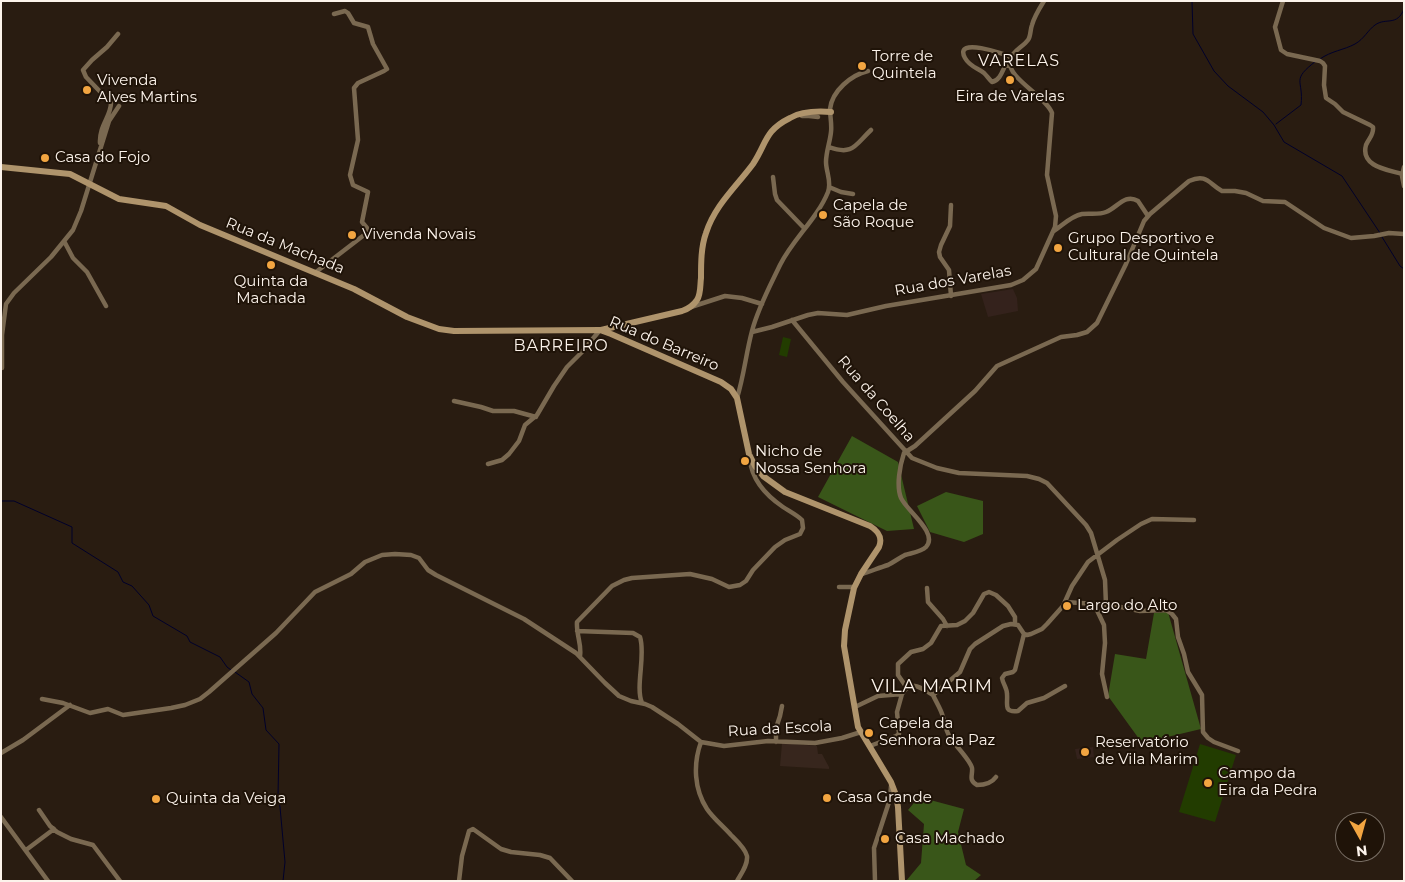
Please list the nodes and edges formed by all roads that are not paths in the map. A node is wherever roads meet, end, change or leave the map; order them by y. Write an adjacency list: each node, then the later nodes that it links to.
1 (1044, 1): 5 (street)
2 (1283, 1): 17 (street)
3 (334, 14): 29 (street)
4 (118, 34): 13 (street)
5 (1011, 58): 6 (street); 6 (street)
6 (1010, 65): 26 (street, Rua dos Varelas)
7 (868, 70): 9 (street)
8 (119, 106): 13 (street)
9 (831, 112): 11 (street); 14 (street)
10 (818, 118): 11 (street)
11 (780, 124): 33 (street)
12 (871, 130): 14 (street)
13 (101, 147): 19 (street)
14 (829, 147): 21 (street)
15 (1, 166): 19 (street, Rua da Machada)
16 (1404, 167): 17 (street)
17 (1402, 174): 20 (street)
18 (774, 177): 25 (street)
19 (90, 185): 28 (street); 29 (street, Rua da Machada)
20 (1404, 186)
21 (829, 187): 22 (street); 25 (street)
22 (853, 194)
23 (951, 205): 30 (street)
24 (1148, 216): 26 (street); 27 (street); 42 (street)
25 (804, 228): 31 (street)
26 (1053, 231): 30 (street, Rua dos Varelas)
27 (1404, 234)
28 (64, 241): 32 (street); 38 (street)
29 (316, 272): 36 (street, Rua da Machada)
30 (951, 296): 34 (street, Rua dos Varelas)
31 (762, 304): 33 (street); 37 (street)
32 (106, 306)
33 (690, 307): 35 (street)
34 (792, 320): 37 (street, Rua dos Varelas); 42 (street, Rua da Coelha)
35 (600, 330): 36 (street, Rua do Barreiro); 39 (street, Rua do Barreiro); 41 (street)
36 (454, 331)
37 (752, 332): 39 (street)
38 (2, 368)
39 (737, 398): 43 (street)
40 (454, 401): 41 (street)
41 (536, 417): 44 (street)
42 (905, 451): 46 (street, Rua da Coelha); 47 (street)
43 (750, 456): 47 (street); 56 (street)
44 (488, 464)
45 (1194, 520): 46 (street)
46 (1098, 554): 51 (street); 53 (street, Rua da Coelha)
47 (861, 574): 49 (street)
48 (839, 587): 49 (street)
49 (854, 587): 68 (street)
50 (927, 588): 55 (street)
51 (1065, 602): 52 (street); 57 (street)
52 (1094, 604): 53 (street); 63 (street)
53 (1106, 604): 73 (street)
54 (1015, 624): 55 (street); 57 (street); 62 (street)
55 (947, 626): 60 (street)
56 (577, 631): 58 (street); 65 (street)
57 (1024, 634): 59 (street)
58 (580, 656): 65 (street); 66 (street)
59 (1065, 686)
60 (906, 688): 61 (street); 62 (street)
61 (902, 694): 68 (street); 72 (street)
62 (933, 695): 75 (street)
63 (1107, 697)
64 (42, 700): 66 (street)
65 (642, 703): 70 (street)
66 (70, 705): 74 (street)
67 (782, 706): 71 (street)
68 (855, 707): 69 (street)
69 (861, 732): 71 (street, Rua da Escola); 72 (street)
70 (701, 742): 71 (street, Rua da Escola); 85 (street)
71 (776, 742)
72 (870, 746): 76 (street)
73 (1238, 751)
74 (1, 753)
75 (996, 777)
76 (891, 782): 86 (street); 87 (street)
77 (39, 810): 79 (street)
78 (1, 817): 80 (street)
79 (54, 829): 80 (street); 82 (street)
80 (26, 850): 81 (street)
81 (48, 881)
82 (120, 881)
83 (459, 881): 84 (street)
84 (572, 881)
85 (737, 881)
86 (875, 881)
87 (902, 881)

